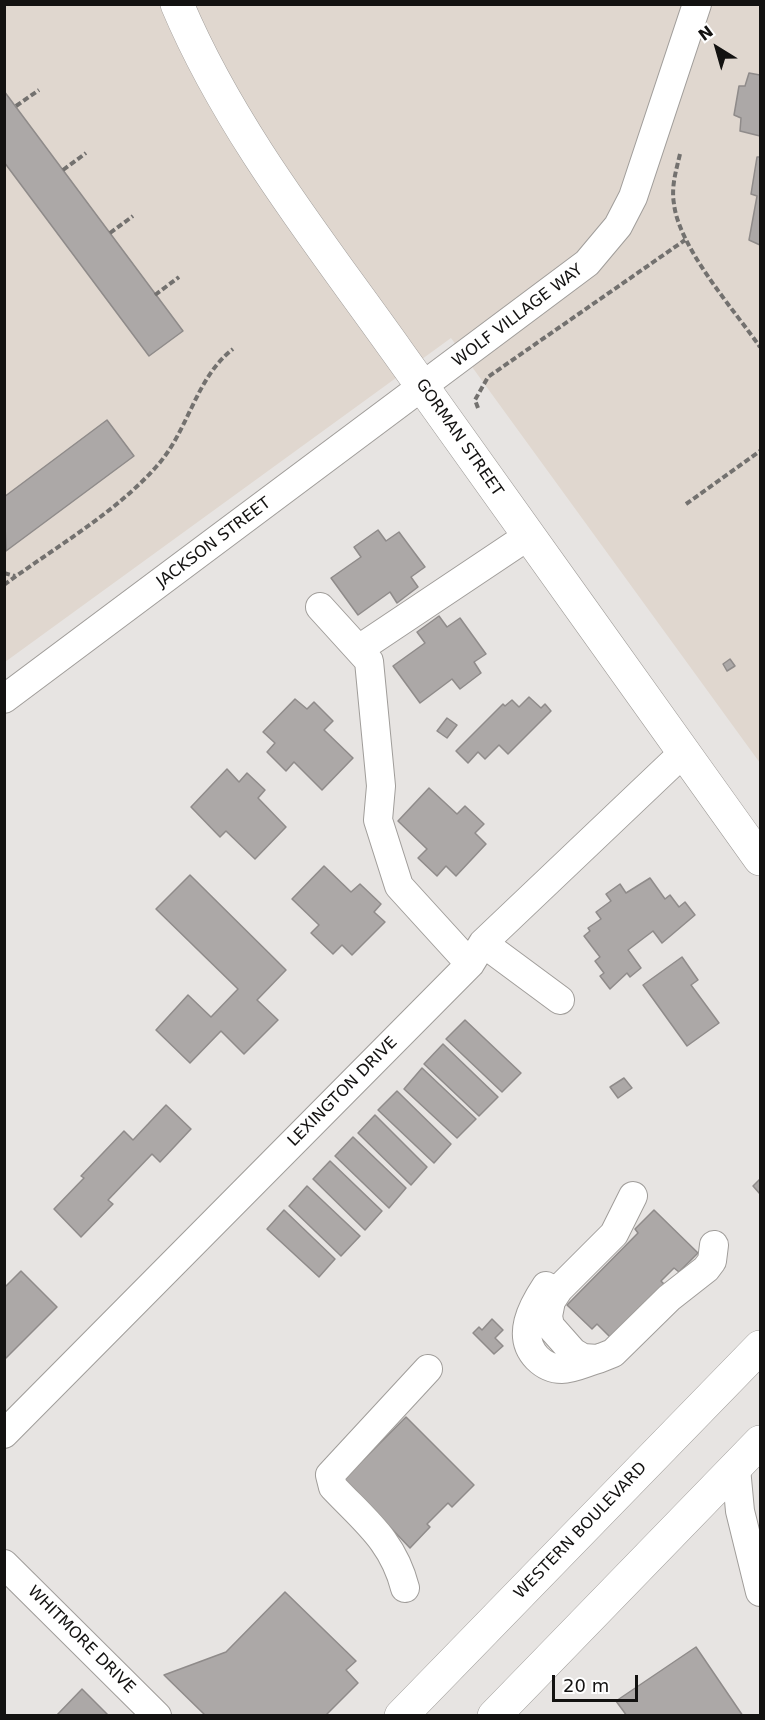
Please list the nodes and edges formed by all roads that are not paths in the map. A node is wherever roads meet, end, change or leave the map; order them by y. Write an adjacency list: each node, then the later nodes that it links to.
1 (177, 4): 3 (main road, GORMAN STREET)
2 (697, 4): 3 (street, WOLF VILLAGE WAY)
3 (423, 388): 4 (main road, GORMAN STREET); 7 (street, JACKSON STREET)
4 (528, 536): 6 (street); 8 (main road, GORMAN STREET)
5 (320, 608): 6 (street)
6 (358, 649): 10 (street)
7 (4, 699)
8 (684, 752): 9 (main road, GORMAN STREET); 10 (street, LEXINGTON DRIVE)
9 (760, 859)
10 (477, 953): 11 (street); 16 (street, LEXINGTON DRIVE)
11 (560, 1000)
12 (633, 1196): 13 (street)
13 (714, 1245)
14 (760, 1347): 23 (main road, WESTERN BOULEVARD)
15 (428, 1369): 20 (street)
16 (4, 1434)
17 (760, 1442): 18 (main road)
18 (736, 1468): 21 (street); 24 (main road)
19 (4, 1564): 22 (street, WHITMORE DRIVE)
20 (405, 1588)
21 (760, 1592)
22 (157, 1716)
23 (401, 1716)
24 (494, 1716)

